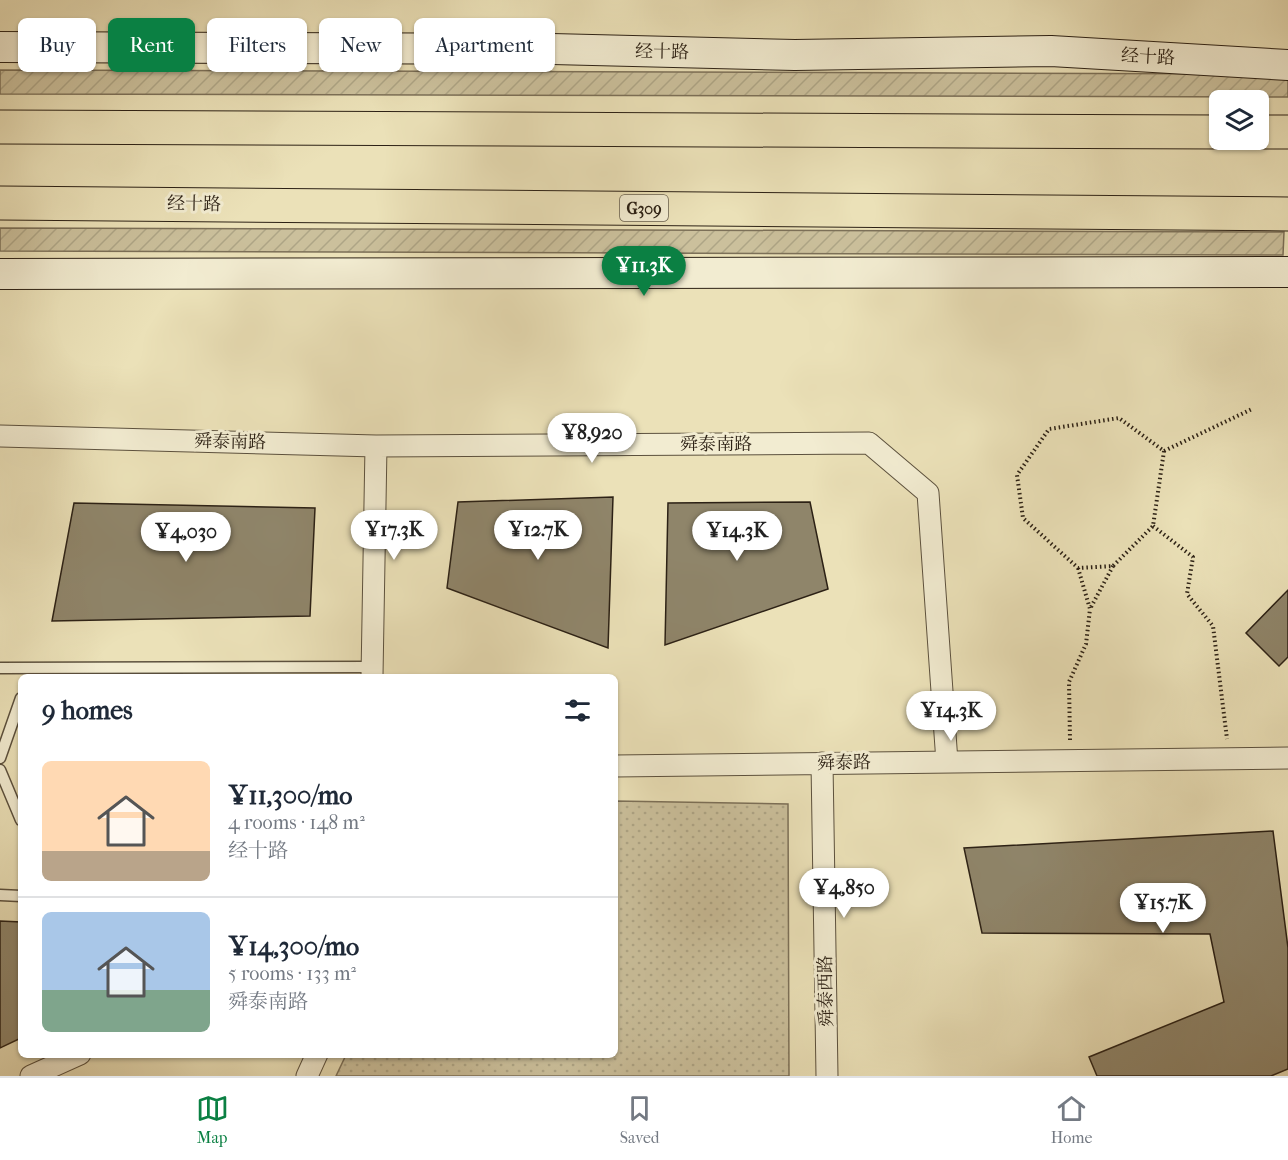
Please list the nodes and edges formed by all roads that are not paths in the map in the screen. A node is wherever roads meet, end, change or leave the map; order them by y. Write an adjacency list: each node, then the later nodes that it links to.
1 (0, 46): 2 (main road, 经十路)
2 (1288, 65)
3 (0, 127): 4 (highway)
4 (1209, 132)
5 (1269, 132): 6 (highway)
6 (1288, 132)
7 (0, 203): 8 (highway, 经十路 / G309)
8 (1288, 214)
9 (1288, 272): 10 (main road)
10 (0, 274)
11 (0, 436): 12 (street, 舜泰南路)
12 (376, 446): 15 (street); 19 (street, 舜泰南路)
13 (0, 668): 14 (lane)
14 (30, 672): 15 (lane)
15 (373, 672)
16 (18, 707): 17 (lane)
17 (0, 758)
18 (1288, 758): 19 (street, 舜泰路)
19 (947, 762): 20 (street, 舜泰路)
20 (822, 763): 21 (street, 舜泰路); 30 (street, 舜泰西路)
21 (618, 766)
22 (0, 770): 23 (lane)
23 (18, 813)
24 (0, 895): 25 (lane)
25 (18, 896)
26 (71, 1058): 28 (street)
27 (315, 1058): 29 (street)
28 (31, 1076)
29 (307, 1076)
30 (828, 1076)

